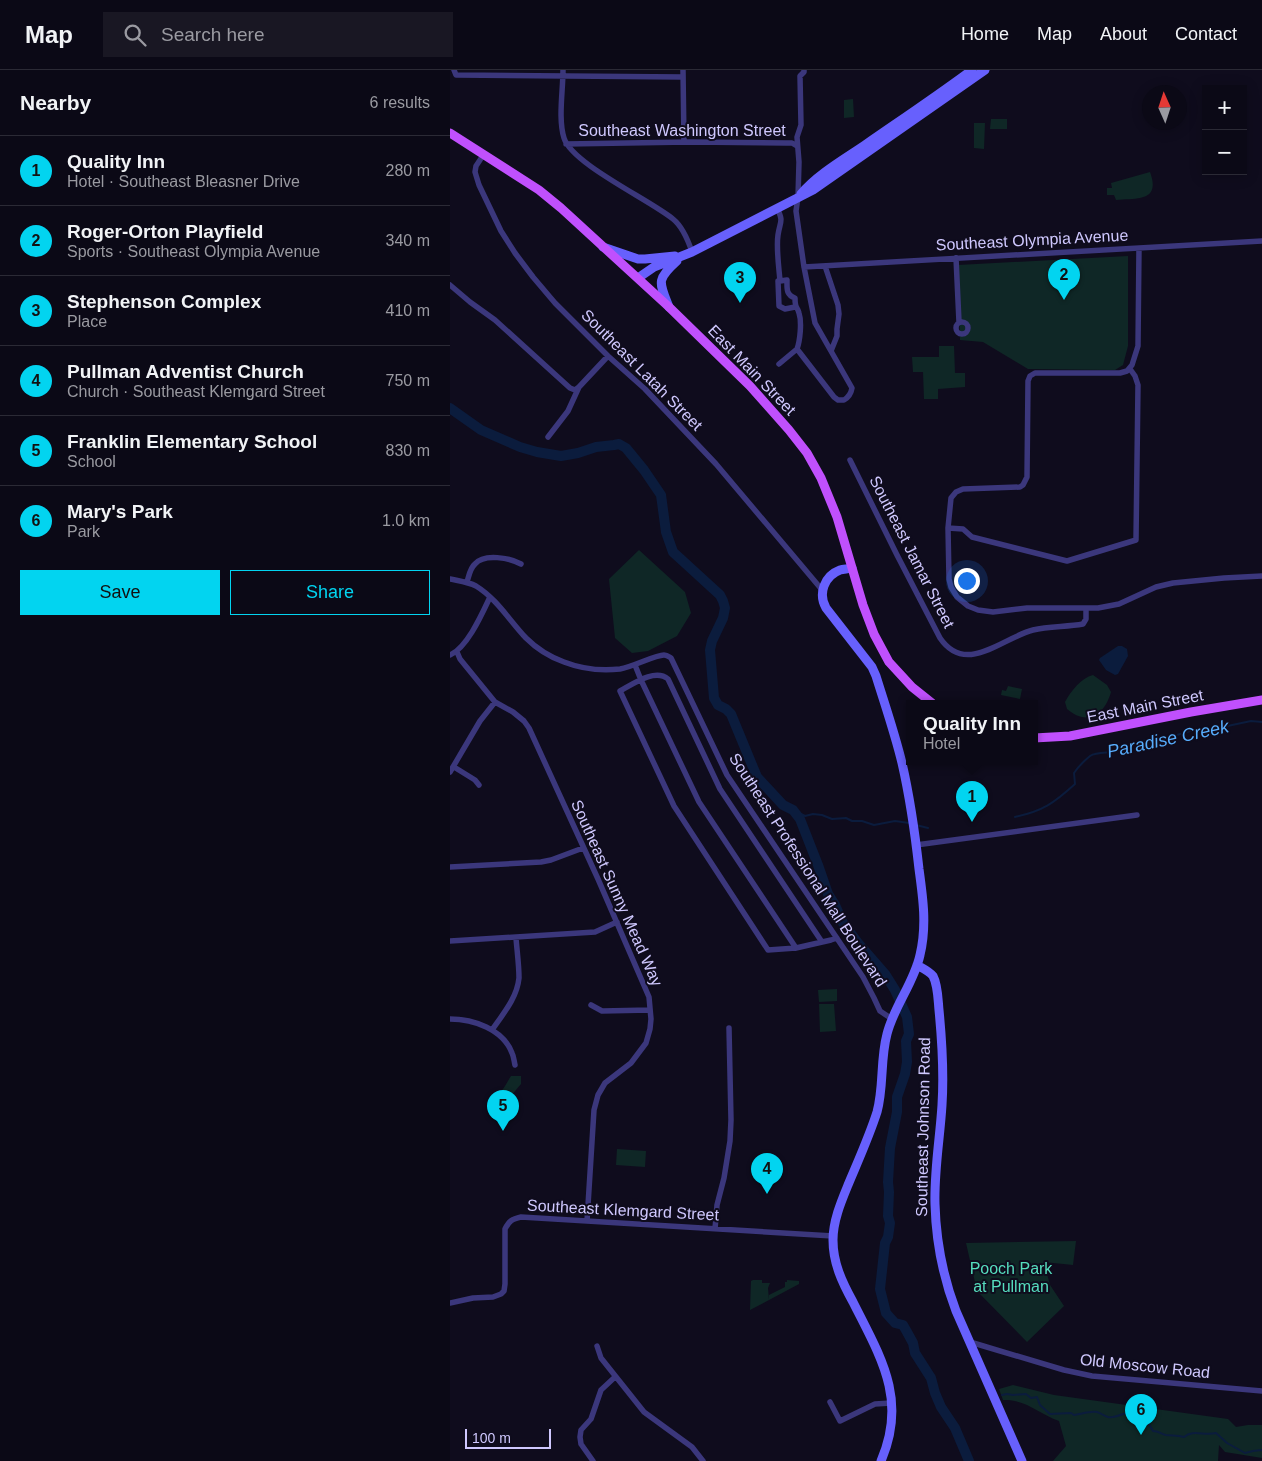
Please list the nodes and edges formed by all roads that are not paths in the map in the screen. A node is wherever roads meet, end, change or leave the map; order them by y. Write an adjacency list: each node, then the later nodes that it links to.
1 (804, 70): 10 (street)
2 (972, 70): 12 (street)
3 (984, 70): 12 (street)
4 (455, 73): 5 (street)
5 (563, 73): 6 (street); 9 (street)
6 (683, 73): 8 (street)
7 (450, 133): 11 (main road, East Main Street)
8 (684, 142): 9 (street, Southeast Washington Street); 10 (street, Southeast Washington Street)
9 (566, 144): 17 (street)
10 (797, 146): 12 (street)
11 (484, 154): 15 (main road, East Main Street); 32 (street, Southeast Latah Street)
12 (798, 196): 13 (street); 21 (street)
13 (777, 208): 17 (street); 23 (street)
14 (1262, 241): 16 (street, Southeast Olympia Avenue)
15 (603, 247): 18 (street); 22 (main road, East Main Street)
16 (1139, 248): 19 (street, Southeast Olympia Avenue); 34 (street)
17 (692, 252): 18 (street)
18 (683, 256): 22 (street); 25 (street)
19 (956, 258): 20 (street, Southeast Olympia Avenue); 27 (street)
20 (825, 266): 21 (street, Southeast Olympia Avenue); 29 (street)
21 (804, 267): 28 (street)
22 (638, 278): 25 (main road, East Main Street)
23 (780, 281): 26 (street); 26 (street)
24 (451, 287): 35 (street)
25 (669, 307): 40 (main road, East Main Street)
26 (795, 307): 30 (street)
27 (958, 322)
28 (824, 340): 29 (street); 31 (street)
29 (835, 340): 31 (street)
30 (797, 349): 31 (street); 33 (street)
31 (830, 351)
32 (608, 356): 35 (street); 44 (street, Southeast Latah Street)
33 (779, 364)
34 (1130, 369): 38 (street); 38 (street)
35 (579, 387): 36 (street)
36 (548, 437)
37 (850, 460): 46 (street, Southeast Jamar Street)
38 (948, 528): 46 (street)
39 (520, 564): 43 (street)
40 (852, 568): 44 (street); 51 (main road, East Main Street)
41 (1262, 576): 46 (street)
42 (450, 580): 43 (street)
43 (467, 582): 45 (street, Southeast Professional Mall Boulevard)
44 (823, 590): 58 (street)
45 (490, 597): 47 (street); 49 (street, Southeast Professional Mall Boulevard)
46 (1086, 608)
47 (457, 652): 48 (street); 53 (street, Southeast Sunny Mead Way)
48 (450, 655)
49 (635, 665): 50 (street); 63 (street, Southeast Professional Mall Boulevard)
50 (641, 680): 65 (street); 66 (street); 66 (street)
51 (928, 700)
52 (1262, 700): 54 (main road, East Main Street)
53 (495, 702): 55 (street); 59 (street, Southeast Sunny Mead Way)
54 (1038, 738)
55 (452, 769): 56 (street)
56 (479, 785)
57 (1138, 815): 58 (street)
58 (916, 845): 67 (street)
59 (583, 848): 60 (street); 61 (street, Southeast Sunny Mead Way)
60 (450, 867)
61 (617, 922): 62 (street); 69 (street, Southeast Sunny Mead Way)
62 (516, 938): 64 (street); 73 (street)
63 (837, 938): 65 (street); 70 (street, Southeast Professional Mall Boulevard)
64 (450, 941)
65 (822, 942): 66 (street)
66 (796, 948)
67 (917, 965): 70 (street); 79 (street, Southeast Johnson Road)
68 (591, 1005): 69 (street)
69 (650, 1010): 75 (street, Southeast Sunny Mead Way)
70 (893, 1016): 77 (street)
71 (450, 1019): 73 (street)
72 (729, 1028): 76 (street)
73 (492, 1030): 74 (street)
74 (515, 1065)
75 (587, 1221): 76 (street, Southeast Klemgard Street); 78 (street, Southeast Klemgard Street)
76 (715, 1229): 77 (street, Southeast Klemgard Street)
77 (833, 1236): 84 (street)
78 (450, 1303)
79 (970, 1342): 82 (street, Old Moscow Road); 88 (street, Southeast Johnson Road)
80 (597, 1346): 81 (street)
81 (615, 1377): 85 (street); 86 (street)
82 (1262, 1391)
83 (830, 1402): 84 (street)
84 (891, 1403): 87 (street)
85 (593, 1461)
86 (703, 1461)
87 (881, 1461)
88 (1022, 1461)

